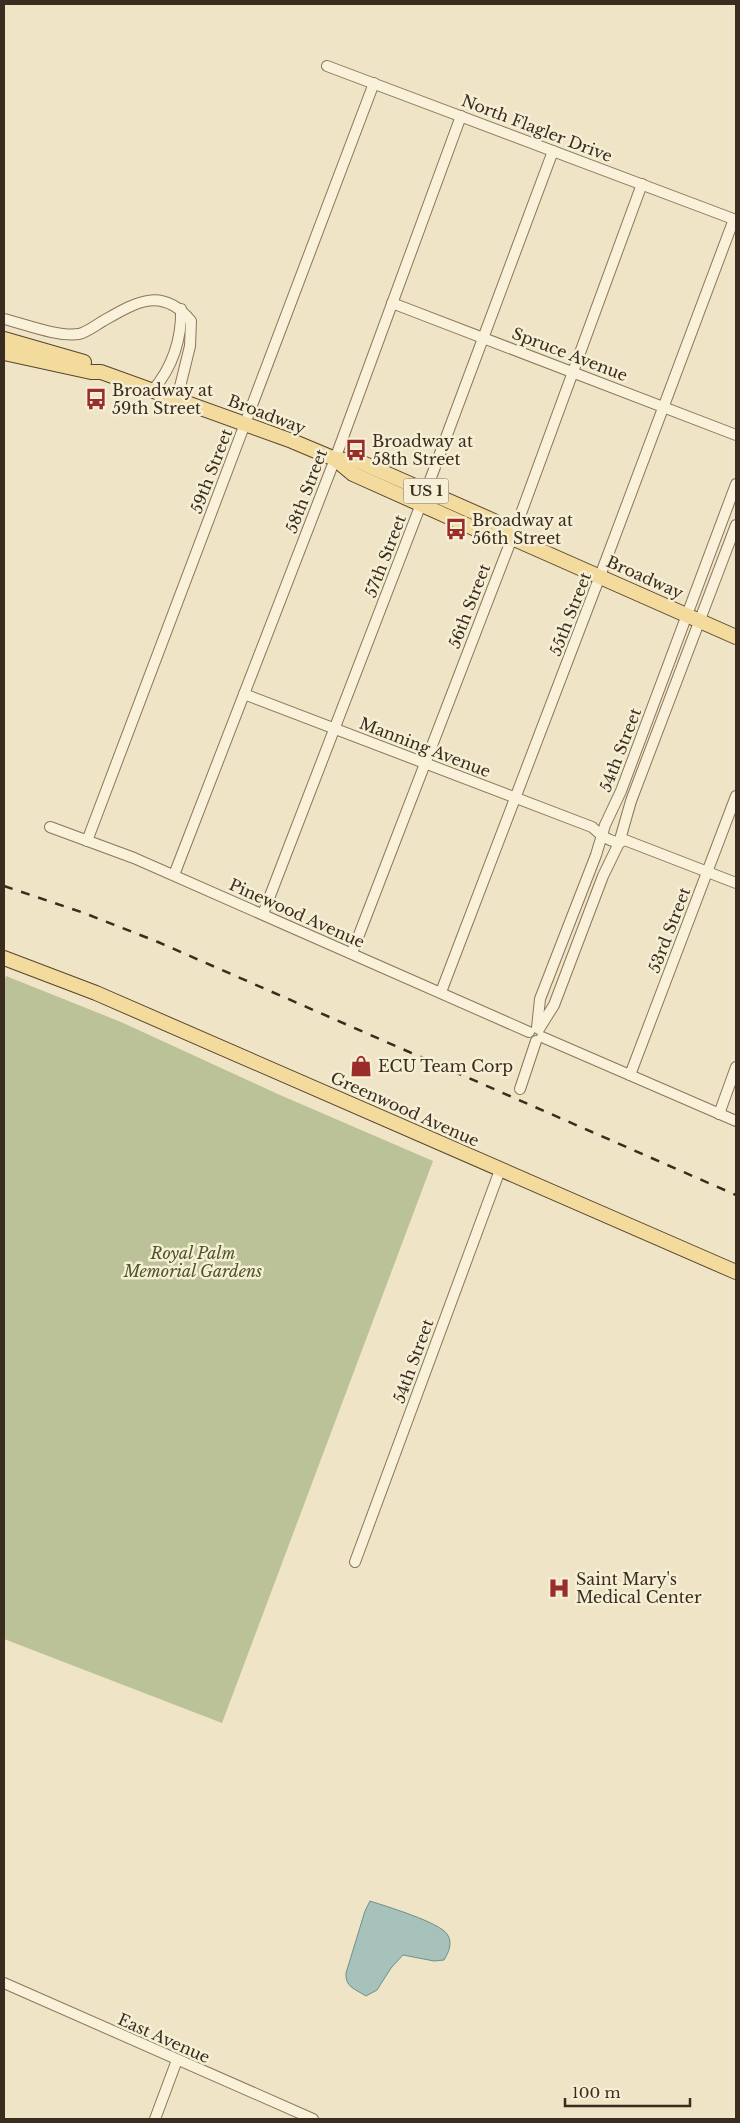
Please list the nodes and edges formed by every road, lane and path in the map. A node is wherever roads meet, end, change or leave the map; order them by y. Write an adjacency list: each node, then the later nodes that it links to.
1 (327, 66): 2 (street, North Flagler Drive)
2 (374, 83): 3 (street, North Flagler Drive); 18 (street, 59th Street)
3 (461, 116): 4 (street, North Flagler Drive); 7 (street, 58th Street)
4 (554, 150): 5 (street, North Flagler Drive); 10 (street, 57th Street)
5 (642, 184): 6 (street, North Flagler Drive); 13 (street, 56th Street)
6 (735, 219): 17 (street, 55th Street)
7 (392, 303): 10 (street, Spruce Avenue); 20 (street, 58th Street)
8 (181, 309): 9 (street); 15 (street); 16 (street)
9 (4, 319)
10 (483, 337): 13 (street, Spruce Avenue); 22 (street, 57th Street)
11 (4, 339): 14 (main road, Broadway / US 1)
12 (4, 353): 14 (main road, Broadway / US 1)
13 (572, 371): 17 (street, Spruce Avenue); 24 (street, 56th Street)
14 (101, 372): 15 (main road, Broadway / US 1)
15 (153, 390): 16 (main road, Broadway / US 1)
16 (177, 399): 18 (main road, Broadway / US 1)
17 (663, 406): 19 (street, Spruce Avenue); 25 (street, 55th Street)
18 (245, 423): 20 (main road, Broadway / US 1); 36 (street, 59th Street)
19 (736, 436)
20 (335, 459): 22 (main road, Broadway / US 1); 28 (street, 58th Street)
21 (736, 484): 26 (street, 54th Street)
22 (424, 498): 24 (main road, Broadway / US 1); 29 (street, 57th Street)
23 (736, 526): 26 (street, 54th Street)
24 (512, 538): 25 (main road, Broadway / US 1); 30 (street, 56th Street)
25 (600, 576): 26 (main road, Broadway / US 1); 32 (street, 55th Street)
26 (694, 618): 27 (main road, Broadway / US 1); 34 (street, 54th Street); 35 (street, 54th Street)
27 (736, 637)
28 (244, 694): 29 (street, Manning Avenue); 38 (street, 58th Street)
29 (334, 728): 30 (street, Manning Avenue); 40 (street, 57th Street)
30 (424, 763): 32 (street, Manning Avenue); 41 (street, 56th Street)
31 (736, 796): 37 (street, 53rd Street)
32 (515, 798): 34 (street, Manning Avenue); 43 (street, 55th Street)
33 (50, 827): 36 (street, Pinewood Avenue)
34 (600, 830): 35 (street, Manning Avenue); 44 (street, 54th Street)
35 (622, 838): 37 (street, Manning Avenue); 44 (street, 54th Street)
36 (87, 841): 38 (street, Pinewood Avenue)
37 (706, 872): 39 (street, Manning Avenue); 46 (street, 53rd Street)
38 (174, 875): 40 (street, Pinewood Avenue)
39 (736, 883)
40 (263, 914): 41 (street, Pinewood Avenue)
41 (352, 953): 43 (street, Pinewood Avenue)
42 (4, 958): 50 (main road, Greenwood Avenue)
43 (441, 992): 44 (street, Pinewood Avenue)
44 (537, 1033): 46 (street, Pinewood Avenue); 47 (street, 54th Street)
45 (736, 1067): 48 (street)
46 (630, 1074): 48 (street, Pinewood Avenue)
47 (520, 1089)
48 (719, 1114): 49 (street, Pinewood Avenue)
49 (736, 1121)
50 (500, 1170): 51 (main road, Greenwood Avenue); 52 (street, 54th Street)
51 (736, 1272)
52 (355, 1562)
53 (4, 1983): 54 (street, East Avenue)
54 (177, 2060): 55 (street); 56 (street, East Avenue)
55 (155, 2119)
56 (313, 2119)

